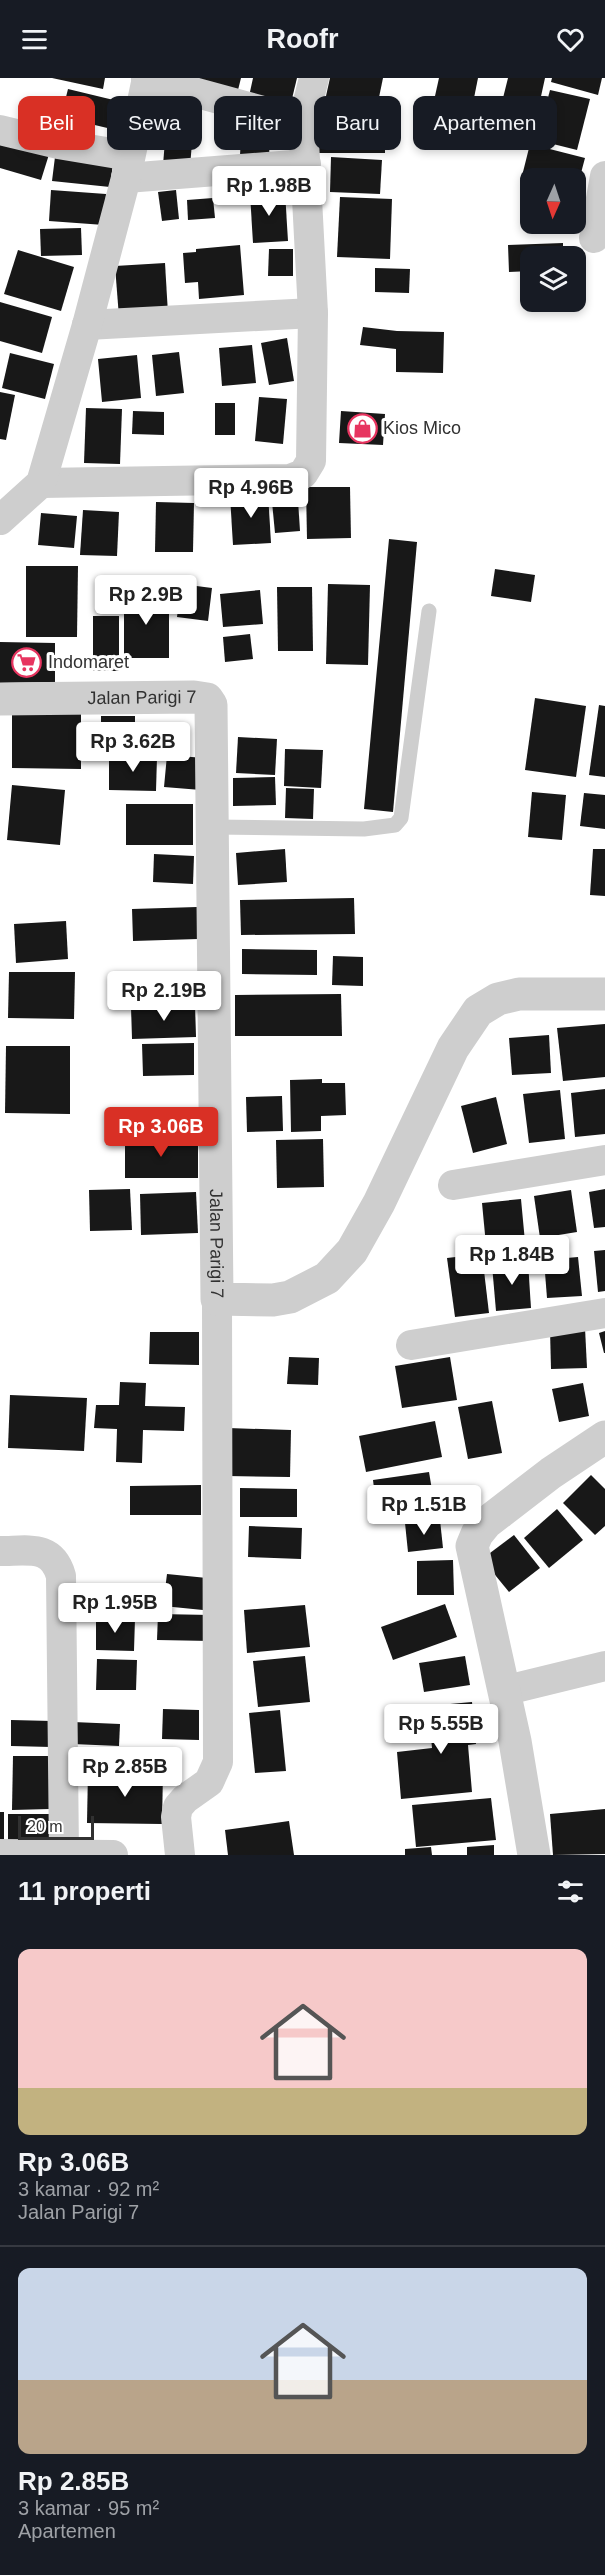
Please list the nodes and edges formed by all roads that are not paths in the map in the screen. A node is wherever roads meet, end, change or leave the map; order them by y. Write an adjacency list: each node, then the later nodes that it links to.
1 (314, 78): 3 (street)
2 (147, 79): 3 (street); 6 (street)
3 (303, 122): 5 (street)
4 (0, 130): 6 (street)
5 (306, 164): 6 (street); 9 (street)
6 (128, 167): 10 (street)
7 (605, 177): 8 (street)
8 (594, 238)
9 (314, 313): 10 (street); 11 (street)
10 (87, 325): 11 (street)
11 (41, 483): 12 (street)
12 (0, 520)
13 (429, 611): 15 (lane)
14 (0, 699): 15 (street, Jalan Parigi 7)
15 (214, 827): 19 (street, Jalan Parigi 7)
16 (605, 994): 19 (street, Jalan Parigi 7)
17 (605, 1160): 18 (street)
18 (453, 1185)
19 (217, 1299): 29 (street)
20 (605, 1313): 21 (street)
21 (411, 1345)
22 (605, 1437): 25 (street)
23 (0, 1551): 27 (street)
24 (605, 1666): 25 (street)
25 (503, 1691): 30 (street)
26 (0, 1854): 27 (street)
27 (64, 1854): 28 (street)
28 (113, 1855)
29 (180, 1855)
30 (534, 1855)

